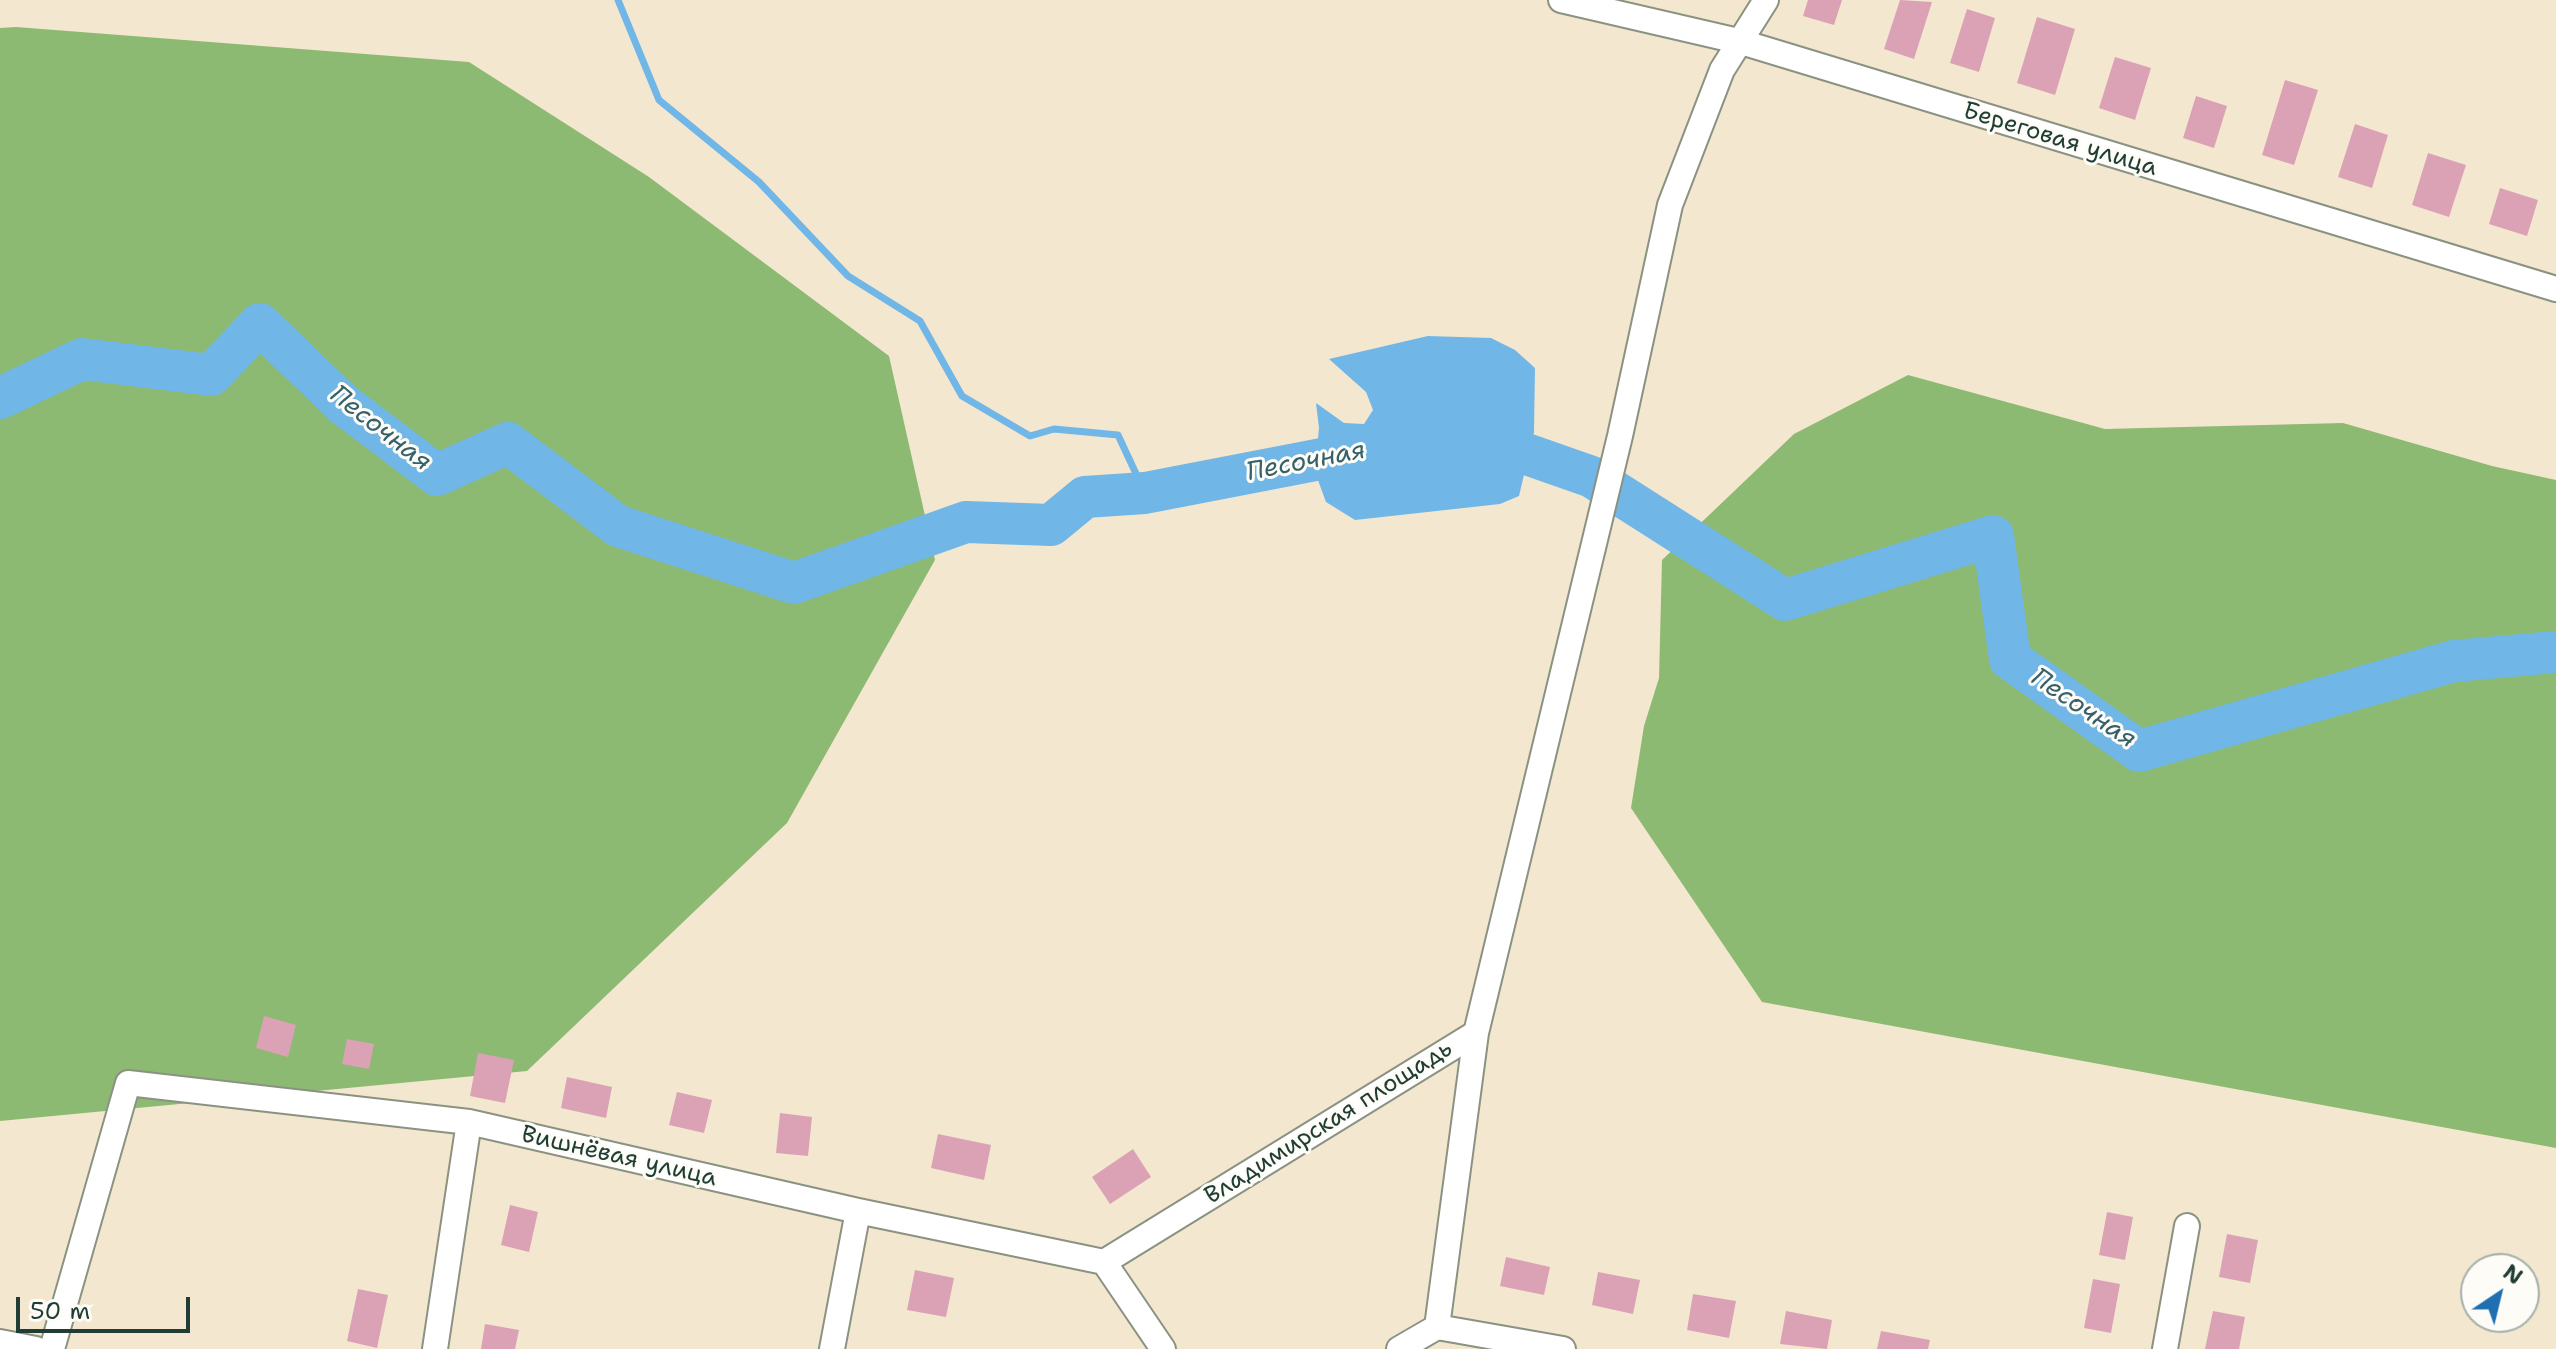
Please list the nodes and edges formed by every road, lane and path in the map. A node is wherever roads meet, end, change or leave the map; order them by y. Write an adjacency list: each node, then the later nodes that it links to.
1 (1561, 0): 3 (street, Береговая улица)
2 (1766, 0): 3 (street)
3 (1738, 41): 4 (street, Береговая улица); 5 (street)
4 (2556, 289)
5 (1476, 1033): 9 (street, Владимирская площадь); 10 (street, Владимирская площадь)
6 (469, 1122): 7 (street, Вишнёвая улица); 13 (street, Вишнёвая улица); 14 (street)
7 (858, 1211): 9 (street, Вишнёвая улица); 15 (street)
8 (2187, 1226): 19 (street)
9 (1104, 1262): 16 (street)
10 (1437, 1327): 17 (street); 18 (street)
11 (0, 1342): 12 (street)
12 (36, 1349)
13 (52, 1349)
14 (435, 1349)
15 (832, 1349)
16 (1163, 1349)
17 (1399, 1349)
18 (1563, 1349)
19 (2165, 1349)

